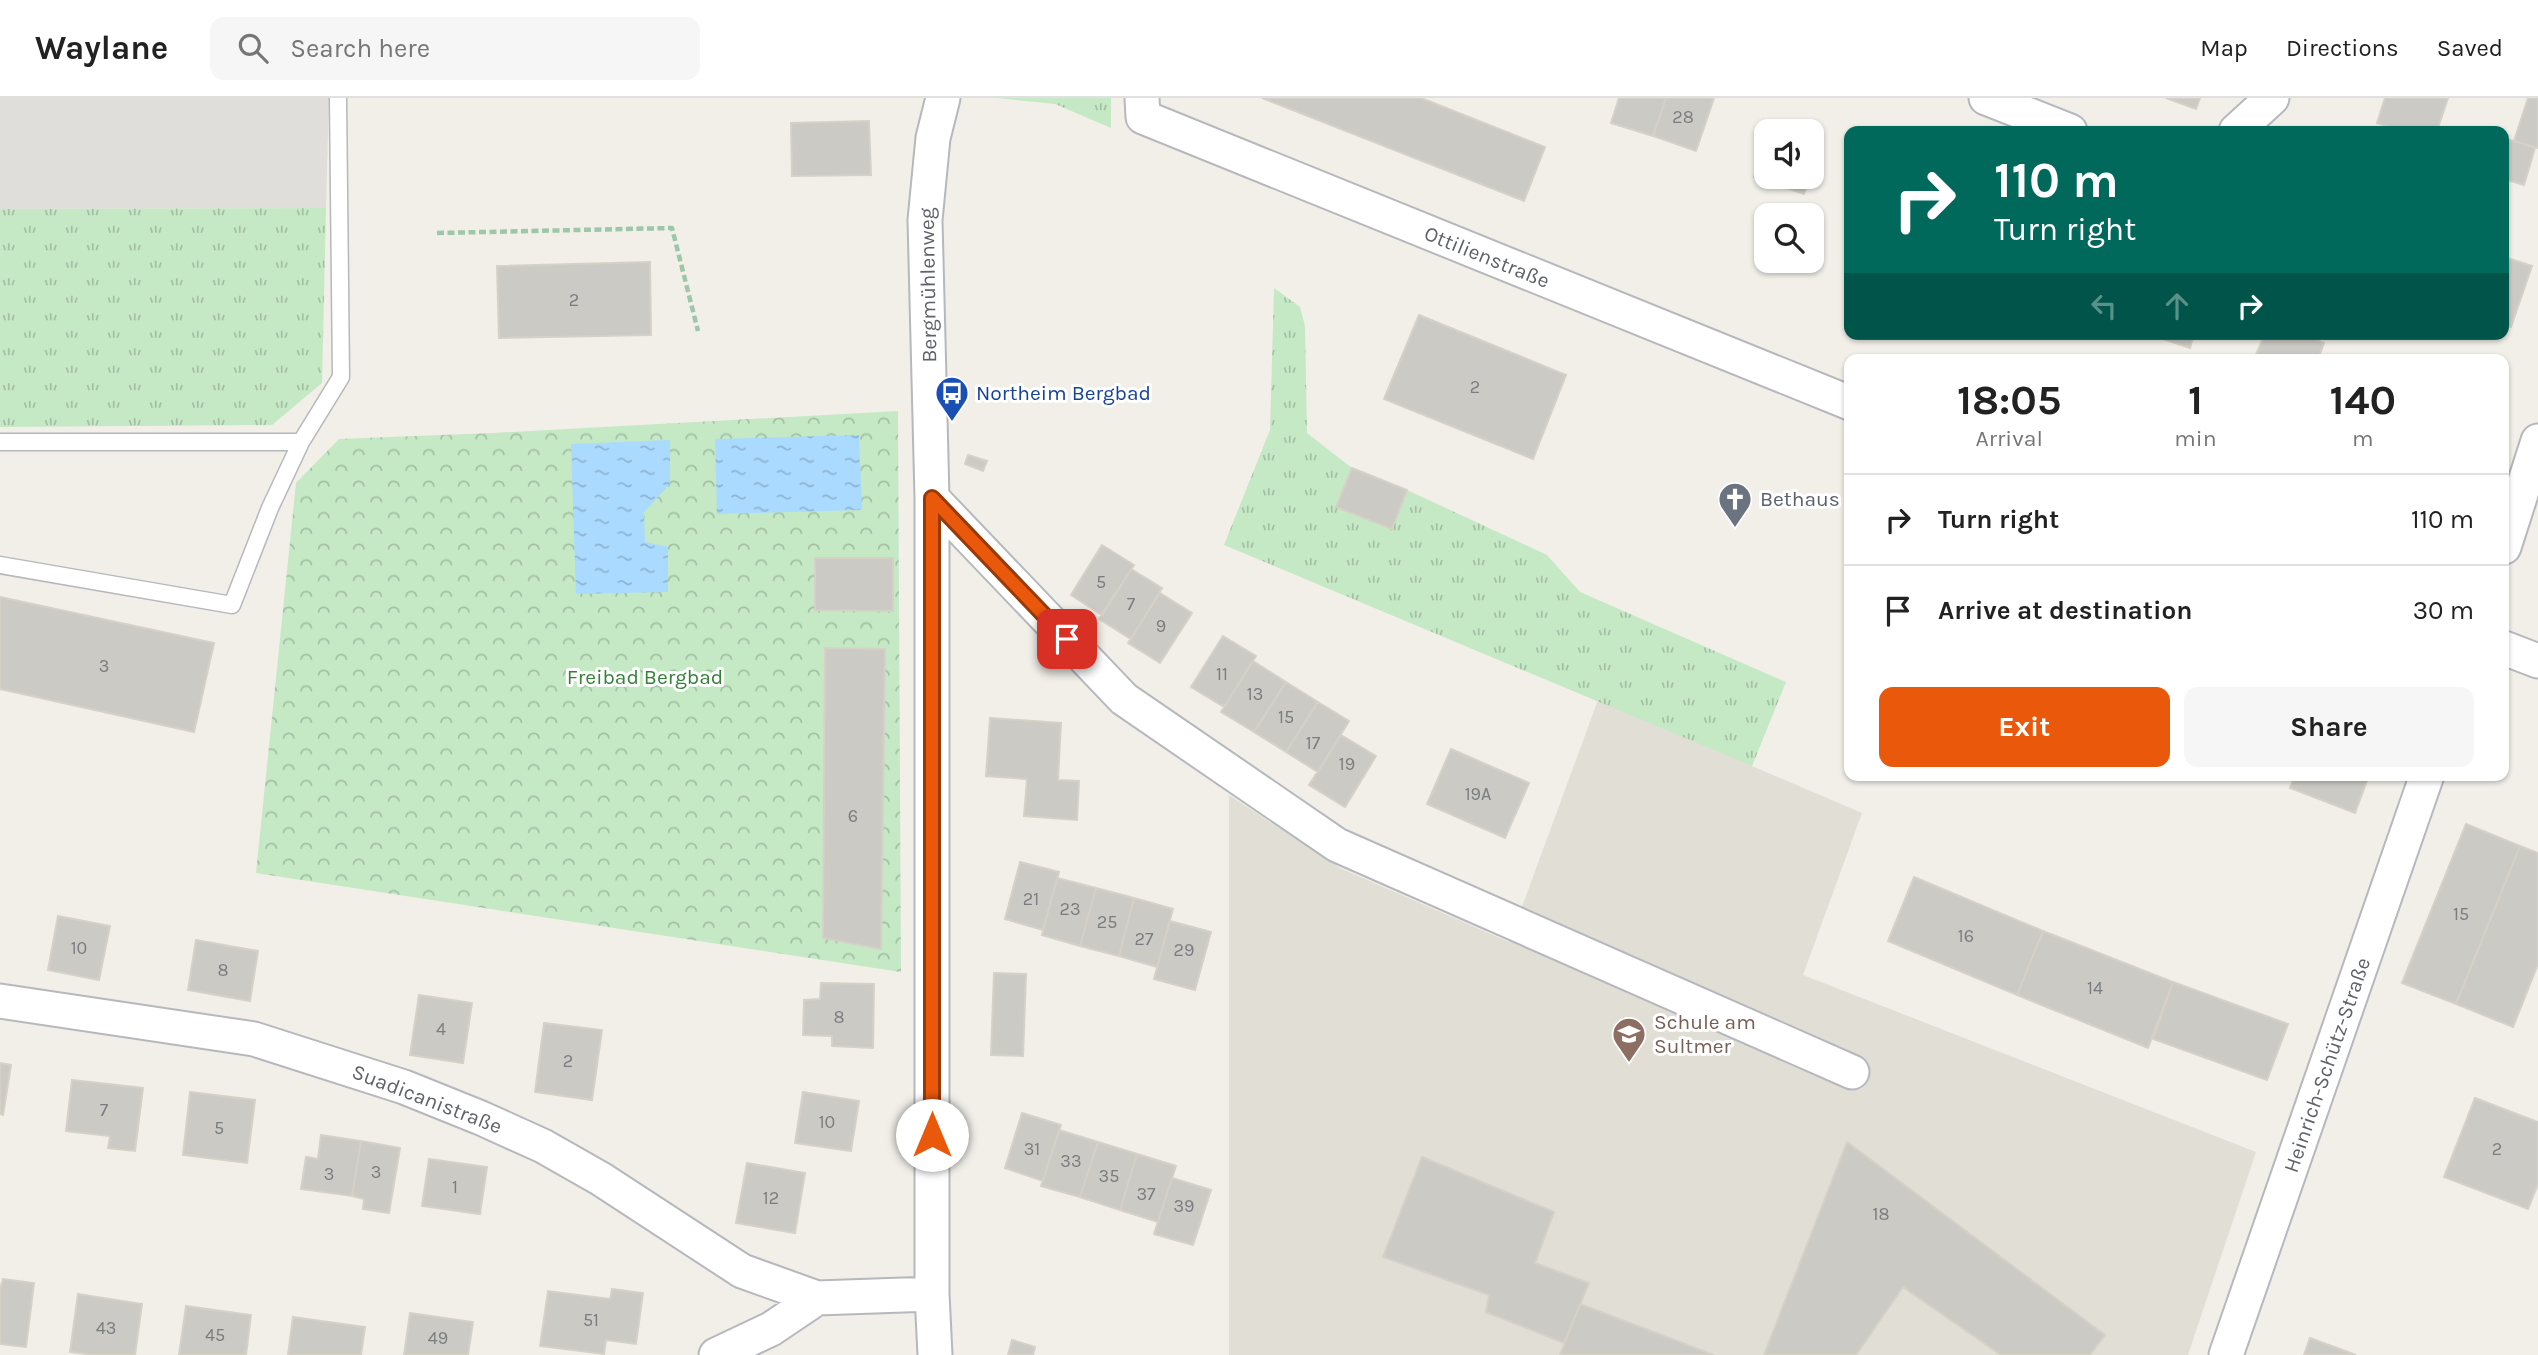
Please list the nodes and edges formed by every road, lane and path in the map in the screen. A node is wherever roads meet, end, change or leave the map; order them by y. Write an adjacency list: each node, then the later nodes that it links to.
1 (338, 98): 13 (lane)
2 (943, 98): 14 (street, Bergmühlenweg)
3 (1142, 98): 10 (street, Ottilienstraße)
4 (1986, 98): 6 (street)
5 (2272, 98): 7 (street)
6 (2057, 126)
7 (2241, 126)
8 (437, 233): 9 (path)
9 (698, 331)
10 (1844, 401)
11 (2538, 441): 15 (street)
12 (0, 442): 13 (lane)
13 (301, 442): 16 (lane)
14 (932, 498): 21 (street); 22 (street, Bergmühlenweg)
15 (2509, 531)
16 (0, 565)
17 (2509, 651): 18 (street)
18 (2538, 661)
19 (2425, 781): 26 (street, Heinrich-Schütz-Straße)
20 (0, 1001): 23 (street, Suadicanistraße)
21 (1852, 1072)
22 (932, 1294): 23 (street); 25 (street, Bergmühlenweg)
23 (817, 1298): 24 (street)
24 (716, 1355)
25 (935, 1355)
26 (2226, 1355)

